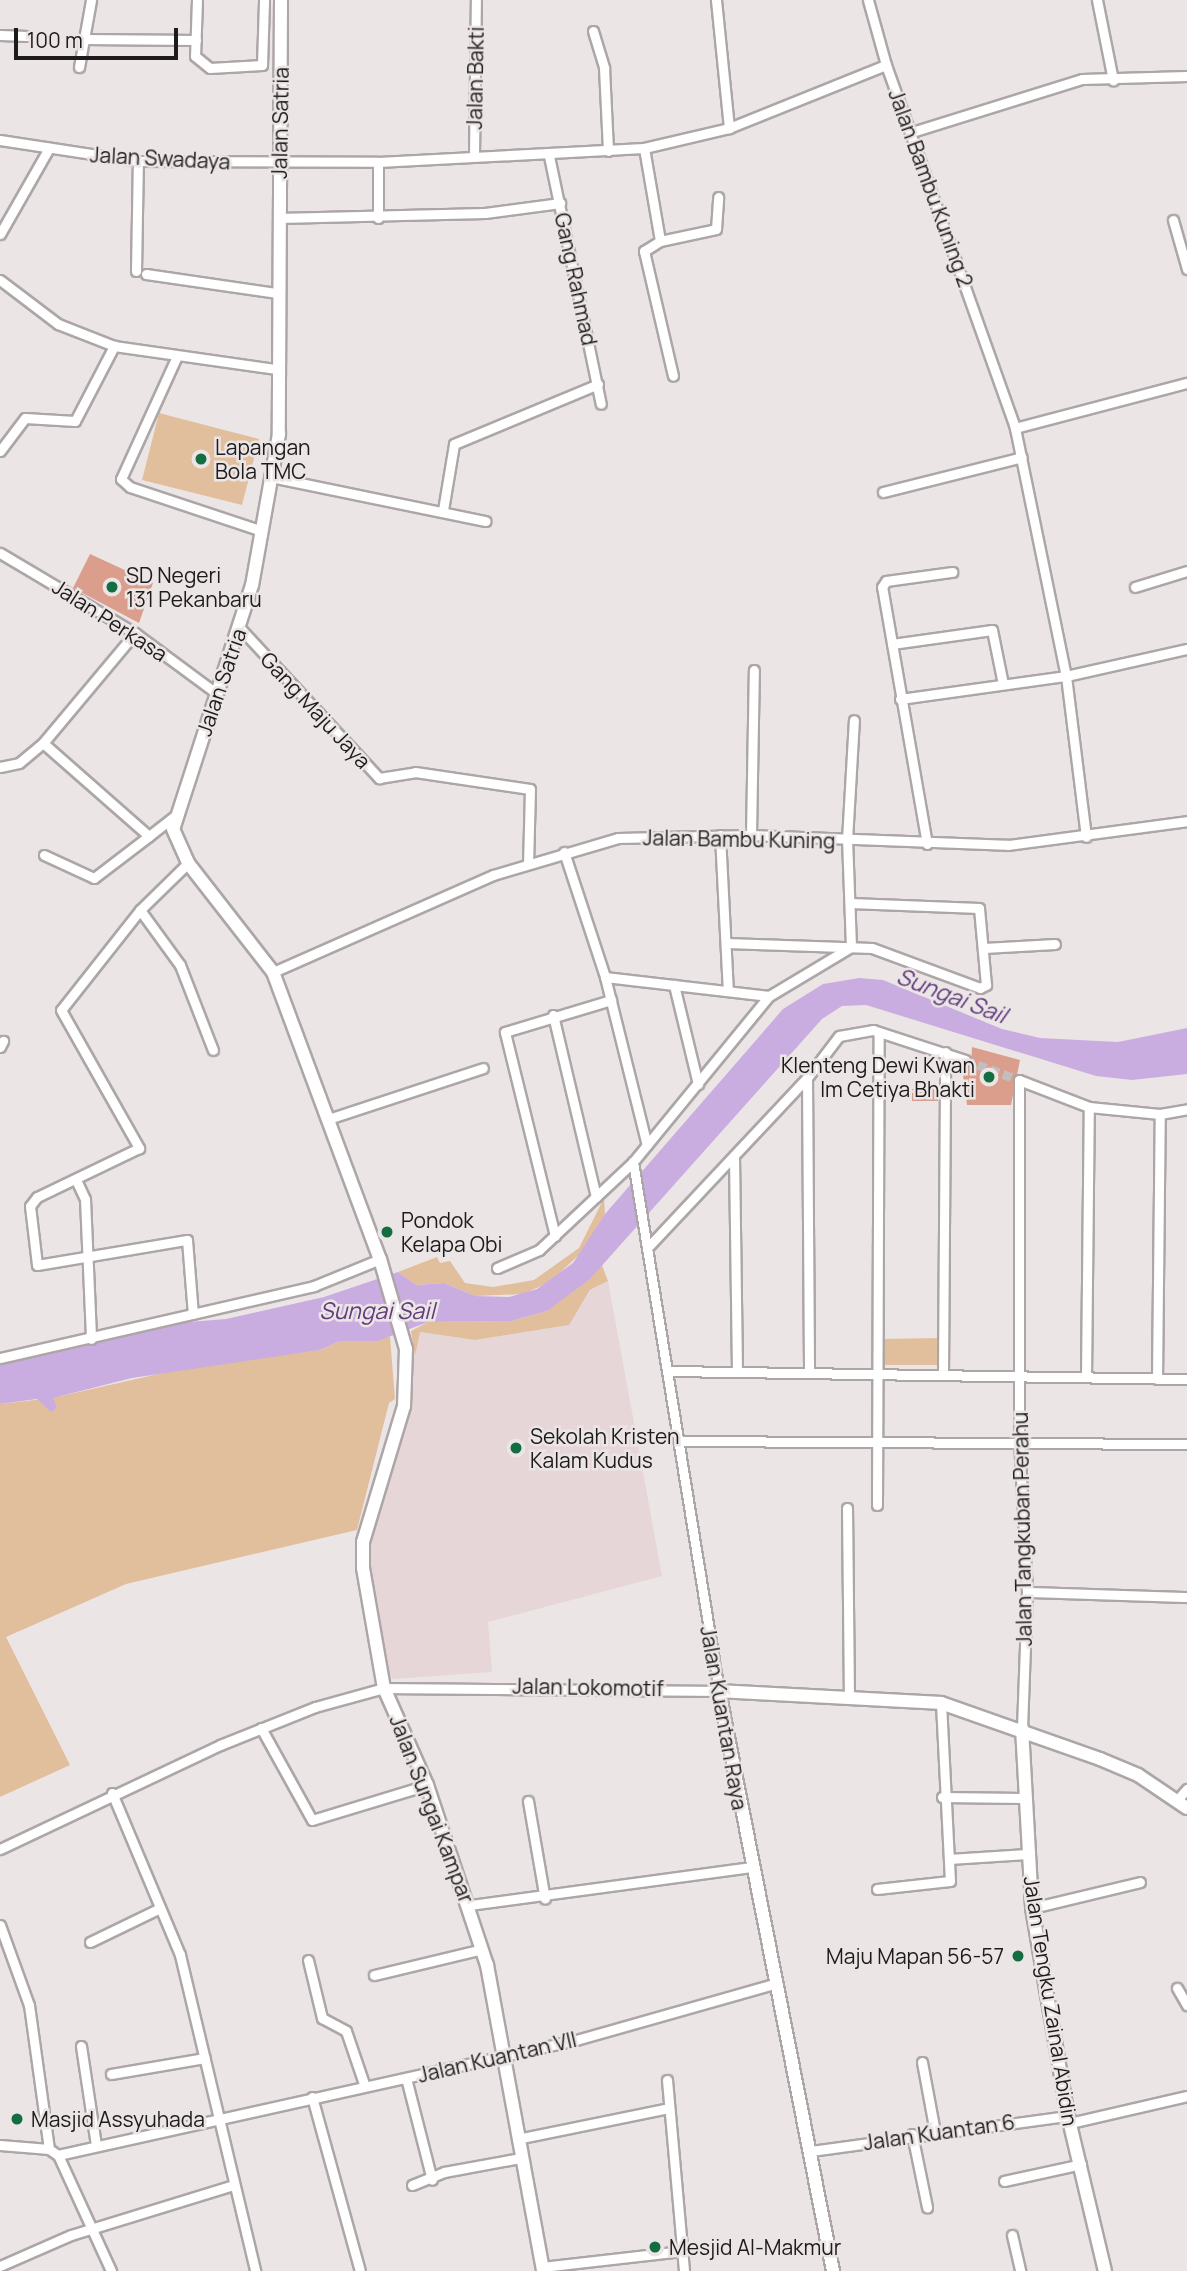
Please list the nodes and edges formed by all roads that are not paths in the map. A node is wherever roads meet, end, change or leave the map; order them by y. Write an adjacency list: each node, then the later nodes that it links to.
1 (91, 0): 12 (street)
2 (197, 0): 13 (street)
3 (264, 0): 13 (street)
4 (281, 0): 28 (street, Jalan Satria)
5 (476, 0): 24 (street, Jalan Bakti)
6 (716, 0): 18 (street)
7 (868, 0): 14 (street)
8 (1097, 0): 17 (street)
9 (593, 30): 23 (street)
10 (0, 35): 11 (street)
11 (27, 36)
12 (85, 38): 13 (street); 15 (street)
13 (195, 40)
14 (886, 65): 18 (street, Jalan Bambu Kuning 2); 19 (street, Jalan Bambu Kuning 2)
15 (79, 67)
16 (1187, 76): 17 (street)
17 (1113, 80): 19 (street)
18 (729, 128): 22 (street, Jalan Bambu Kuning 2)
19 (912, 132): 48 (street, Jalan Bambu Kuning 2)
20 (0, 140): 21 (street, Jalan Swadaya)
21 (49, 148): 26 (street, Jalan Swadaya); 34 (street)
22 (644, 148): 23 (street, Jalan Bambu Kuning 2); 35 (street)
23 (607, 151): 25 (street, Jalan Bambu Kuning 2)
24 (474, 156): 25 (street, Jalan Bambu Kuning 2); 27 (street, Jalan Bambu Kuning 2)
25 (549, 156): 30 (street, Gang Rahmad)
26 (138, 161): 28 (street, Jalan Swadaya); 37 (street)
27 (378, 162): 28 (street, Jalan Bambu Kuning 2); 32 (street)
28 (279, 163): 31 (street, Jalan Satria)
29 (718, 197): 35 (street)
30 (560, 203): 32 (street); 46 (street, Gang Rahmad)
31 (278, 218): 32 (street); 40 (street, Jalan Satria)
32 (378, 218)
33 (1173, 220): 36 (street)
34 (0, 234)
35 (660, 242): 44 (street)
36 (1187, 269)
37 (136, 271)
38 (146, 274): 40 (street)
39 (0, 280): 41 (street)
40 (276, 293): 43 (street, Jalan Satria)
41 (114, 346): 42 (street); 49 (street)
42 (177, 356): 43 (street); 55 (street)
43 (276, 369): 51 (street, Jalan Satria)
44 (673, 376)
45 (1187, 383): 48 (street)
46 (598, 384): 47 (street, Gang Rahmad); 53 (street)
47 (601, 404)
48 (1015, 428): 50 (street, Jalan Bambu Kuning 2)
49 (1, 451)
50 (1022, 457): 52 (street); 65 (street, Jalan Bambu Kuning 2)
51 (271, 477): 53 (street); 55 (street, Jalan Satria)
52 (883, 492)
53 (443, 510): 54 (street)
54 (486, 521)
55 (262, 531): 60 (street, Jalan Satria)
56 (0, 553): 61 (street, Jalan Perkasa)
57 (1187, 571): 59 (street)
58 (952, 572): 62 (street)
59 (1135, 587)
60 (240, 628): 67 (street, Jalan Satria); 83 (street, Gang Maju Jaya)
61 (135, 633): 67 (street, Jalan Perkasa); 70 (street)
62 (892, 644): 66 (street); 68 (street)
63 (1187, 649): 65 (street)
64 (754, 670): 75 (street)
65 (1066, 676): 66 (street); 77 (street, Jalan Bambu Kuning 2)
66 (1003, 684): 68 (street)
67 (216, 693): 72 (street, Jalan Satria)
68 (900, 699): 79 (street)
69 (854, 720): 78 (street)
70 (43, 743): 71 (street); 76 (street)
71 (0, 767)
72 (175, 816): 76 (street); 82 (street, Jalan Satria)
73 (1187, 821): 77 (street, Jalan Bambu Kuning)
74 (720, 835): 75 (street, Jalan Bambu Kuning); 80 (street, Jalan Bambu Kuning); 86 (street)
75 (751, 835): 78 (street, Jalan Bambu Kuning)
76 (149, 836): 81 (street)
77 (1086, 837): 79 (street, Jalan Bambu Kuning)
78 (847, 841): 79 (street, Jalan Bambu Kuning); 84 (street)
79 (928, 844)
80 (564, 852): 83 (street, Jalan Bambu Kuning); 91 (street)
81 (44, 855)
82 (188, 863): 85 (street); 90 (street, Jalan Satria)
83 (528, 863): 90 (street, Jalan Bambu Kuning)
84 (850, 903): 88 (street); 89 (street)
85 (140, 910): 98 (street); 111 (street)
86 (726, 943): 88 (street); 93 (street)
87 (1055, 944): 89 (street)
88 (851, 947): 89 (street); 94 (street)
89 (985, 948)
90 (273, 972): 107 (street, Jalan Satria)
91 (605, 977): 92 (street); 95 (street)
92 (674, 985): 93 (street); 103 (street)
93 (727, 990): 94 (street)
94 (769, 996): 103 (street)
95 (611, 1000): 96 (street); 108 (street)
96 (553, 1015): 112 (street); 113 (street)
97 (879, 1032): 99 (street); 102 (street); 124 (street)
98 (213, 1051)
99 (945, 1052): 100 (street); 125 (street)
100 (965, 1060)
101 (483, 1068): 107 (street)
102 (807, 1078): 109 (street); 123 (street)
103 (698, 1084): 108 (street)
104 (1089, 1107): 106 (street); 126 (street, Jalan Tangkuban Perahu); 127 (street)
105 (1187, 1109): 106 (street)
106 (1160, 1114): 128 (street)
107 (328, 1119): 116 (street, Jalan Satria)
108 (647, 1145): 110 (street)
109 (734, 1156): 114 (street); 122 (street)
110 (634, 1166): 112 (street); 114 (street, Jalan Kuantan Raya)
111 (76, 1182): 115 (street); 115 (street)
112 (596, 1197): 113 (street)
113 (555, 1236): 117 (street)
114 (649, 1246): 121 (street, Jalan Kuantan Raya)
115 (88, 1255): 118 (street); 119 (street)
116 (382, 1264): 118 (street); 138 (street, Jalan Sungai Kampar)
117 (497, 1268)
118 (193, 1314): 119 (street)
119 (91, 1339): 120 (street)
120 (0, 1358)
121 (668, 1371): 122 (street); 131 (street, Jalan Kuantan Raya)
122 (737, 1371): 123 (street)
123 (809, 1372): 124 (street)
124 (878, 1372): 125 (street); 130 (street)
125 (943, 1372): 126 (street)
126 (1019, 1373): 127 (street); 132 (street, Jalan Tangkuban Perahu)
127 (1086, 1377): 128 (street)
128 (1157, 1378): 129 (street)
129 (1187, 1379)
130 (877, 1440): 131 (street); 132 (street); 134 (street)
131 (680, 1441): 139 (street, Jalan Kuantan Raya)
132 (1019, 1441): 133 (street); 136 (street, Jalan Tangkuban Perahu)
133 (1187, 1444)
134 (877, 1505)
135 (847, 1508): 140 (street)
136 (1027, 1592): 137 (street); 143 (street, Jalan Tangkuban Perahu)
137 (1187, 1597)
138 (384, 1688): 139 (street, Jalan Lokomotif); 142 (street, Jalan Lokomotif); 144 (street, Jalan Sungai Kampar)
139 (719, 1691): 140 (street, Jalan Lokomotif); 154 (street, Jalan Kuantan Raya)
140 (849, 1695): 141 (street, Jalan Lokomotif)
141 (941, 1703): 143 (street, Jalan Lokomotif); 147 (street)
142 (261, 1728): 144 (street); 146 (street, Jalan Lokomotif)
143 (1022, 1728): 148 (street, Jalan Tengku Zainal Abidin); 150 (street, Jalan Lokomotif)
144 (427, 1785): 158 (street, Jalan Sungai Kampar)
145 (1187, 1789): 150 (street)
146 (112, 1793): 151 (street, Jalan Lokomotif); 159 (street)
147 (942, 1797): 148 (street); 153 (street)
148 (1023, 1797): 152 (street, Jalan Tengku Zainal Abidin)
149 (528, 1801): 157 (street)
150 (1182, 1804)
151 (0, 1849)
152 (1027, 1854): 153 (street); 160 (street, Jalan Tengku Zainal Abidin)
153 (949, 1859): 156 (street)
154 (752, 1867): 157 (street); 166 (street, Jalan Kuantan Raya)
155 (1140, 1882): 160 (street)
156 (877, 1889)
157 (545, 1899): 158 (street)
158 (470, 1905): 163 (street, Jalan Sungai Kampar)
159 (160, 1908): 162 (street); 171 (street)
160 (1032, 1908): 181 (street, Jalan Tengku Zainal Abidin)
161 (0, 1925): 187 (street)
162 (90, 1942)
163 (482, 1949): 165 (street); 170 (street, Jalan Sungai Kampar)
164 (308, 1960): 176 (street)
165 (374, 1975)
166 (774, 1984): 170 (street, Jalan Kuantan VII); 188 (street, Jalan Kuantan Raya)
167 (1177, 1988): 168 (street)
168 (1187, 2005)
169 (81, 2046): 186 (street)
170 (505, 2056): 174 (street, Jalan Kuantan VII); 184 (street, Jalan Sungai Kampar)
171 (205, 2058): 173 (street); 180 (street)
172 (922, 2062): 182 (street)
173 (111, 2074)
174 (406, 2078): 176 (street, Jalan Kuantan VII); 192 (street)
175 (667, 2080): 179 (street)
176 (364, 2084): 177 (street, Jalan Kuantan VII)
177 (312, 2096): 180 (street, Jalan Kuantan VII); 204 (street)
178 (1187, 2096): 181 (street, Jalan Kuantan 6)
179 (669, 2108): 184 (street); 199 (street)
180 (217, 2119): 186 (street, Jalan Kuantan VII); 195 (street)
181 (1069, 2120): 182 (street, Jalan Kuantan 6); 191 (street, Jalan Tengku Zainal Abidin)
182 (935, 2132): 183 (street, Jalan Kuantan 6)
183 (912, 2134): 188 (street, Jalan Kuantan 6); 196 (street)
184 (517, 2139): 190 (street, Jalan Sungai Kampar)
185 (0, 2145): 187 (street)
186 (96, 2145): 189 (street, Jalan Kuantan VII)
187 (49, 2149): 189 (street)
188 (811, 2151): 206 (street, Jalan Kuantan Raya)
189 (58, 2155): 197 (street)
190 (520, 2158): 192 (street); 201 (street, Jalan Sungai Kampar)
191 (1081, 2164): 193 (street); 208 (street, Jalan Tengku Zainal Abidin)
192 (432, 2180): 194 (street)
193 (1004, 2181)
194 (412, 2185)
195 (234, 2186): 197 (street); 203 (street)
196 (928, 2207)
197 (95, 2229): 200 (street); 202 (street)
198 (1012, 2235): 207 (street)
199 (682, 2251): 201 (street); 205 (street)
200 (0, 2266)
201 (543, 2269)
202 (111, 2271)
203 (254, 2271)
204 (360, 2271)
205 (684, 2271)
206 (833, 2271)
207 (1020, 2271)
208 (1105, 2271)

